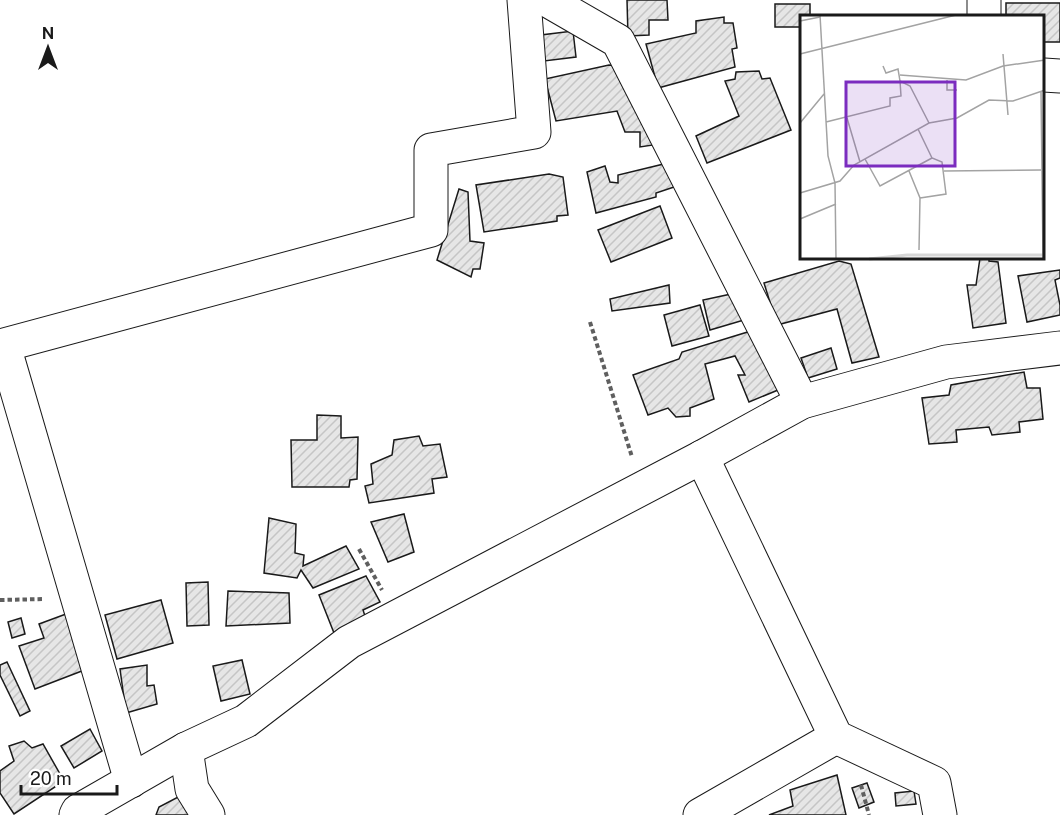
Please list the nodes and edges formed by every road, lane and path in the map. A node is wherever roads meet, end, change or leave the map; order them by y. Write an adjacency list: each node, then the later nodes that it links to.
1 (524, 0): 6 (street)
2 (547, 0): 8 (street)
3 (1045, 75): 4 (street)
4 (1060, 76)
5 (590, 322): 10 (path)
6 (2, 346): 12 (street)
7 (1060, 348): 8 (street)
8 (802, 402): 9 (street)
9 (702, 457): 10 (street); 15 (street)
10 (642, 489): 14 (street)
11 (358, 549): 14 (path)
12 (77, 594): 13 (path); 17 (street)
13 (0, 600)
14 (397, 617): 16 (street)
15 (836, 737): 20 (street); 21 (street)
16 (186, 749): 17 (street); 19 (street)
17 (131, 781): 18 (street)
18 (76, 815)
19 (208, 815)
20 (699, 815)
21 (940, 815)

